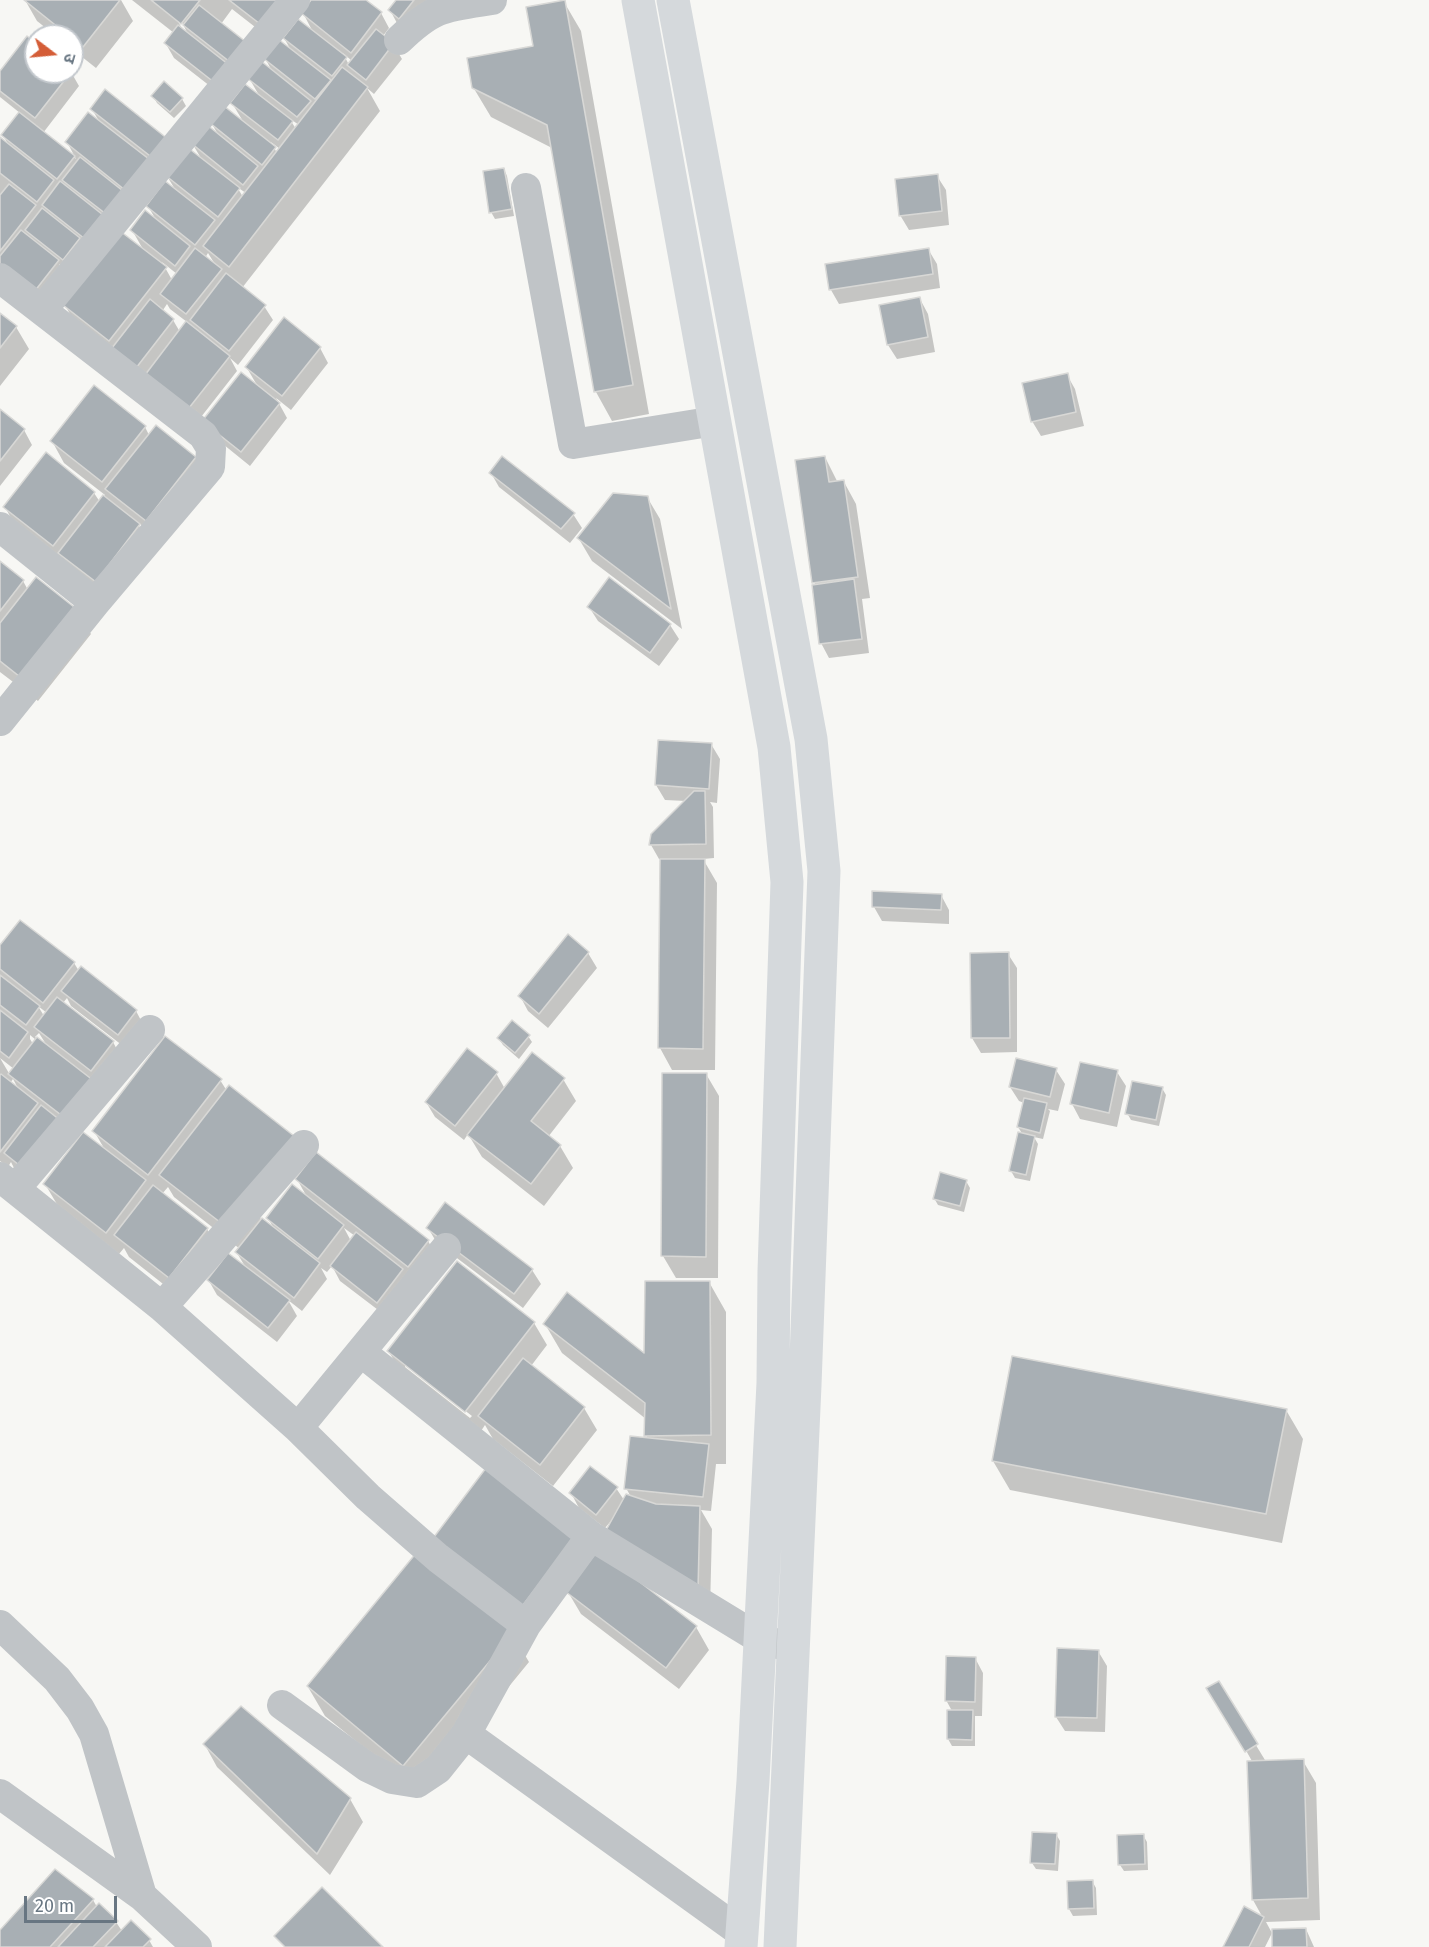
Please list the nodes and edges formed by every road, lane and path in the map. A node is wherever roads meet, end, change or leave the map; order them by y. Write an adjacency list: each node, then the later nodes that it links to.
1 (295, 0): 8 (street)
2 (492, 0): 5 (street)
3 (638, 0): 9 (main road)
4 (674, 0): 24 (main road)
5 (399, 40)
6 (526, 188): 9 (street)
7 (0, 278): 8 (street)
8 (42, 310): 11 (street)
9 (715, 421): 23 (main road)
10 (0, 527): 11 (street)
11 (95, 603): 12 (street)
12 (0, 721)
13 (150, 1030): 15 (street)
14 (304, 1145): 17 (street)
15 (7, 1183): 17 (street)
16 (446, 1248): 18 (street)
17 (162, 1306): 19 (street)
18 (361, 1352): 19 (street); 20 (street)
19 (298, 1428): 22 (street)
20 (591, 1536): 22 (street); 23 (street)
21 (0, 1625): 28 (street)
22 (526, 1625): 26 (street)
23 (760, 1639): 24 (street); 29 (main road)
24 (794, 1647): 31 (main road)
25 (282, 1705): 26 (street)
26 (466, 1734): 29 (street)
27 (0, 1794): 28 (street)
28 (142, 1896): 30 (street)
29 (741, 1940)
30 (197, 1947)
31 (780, 1947)

